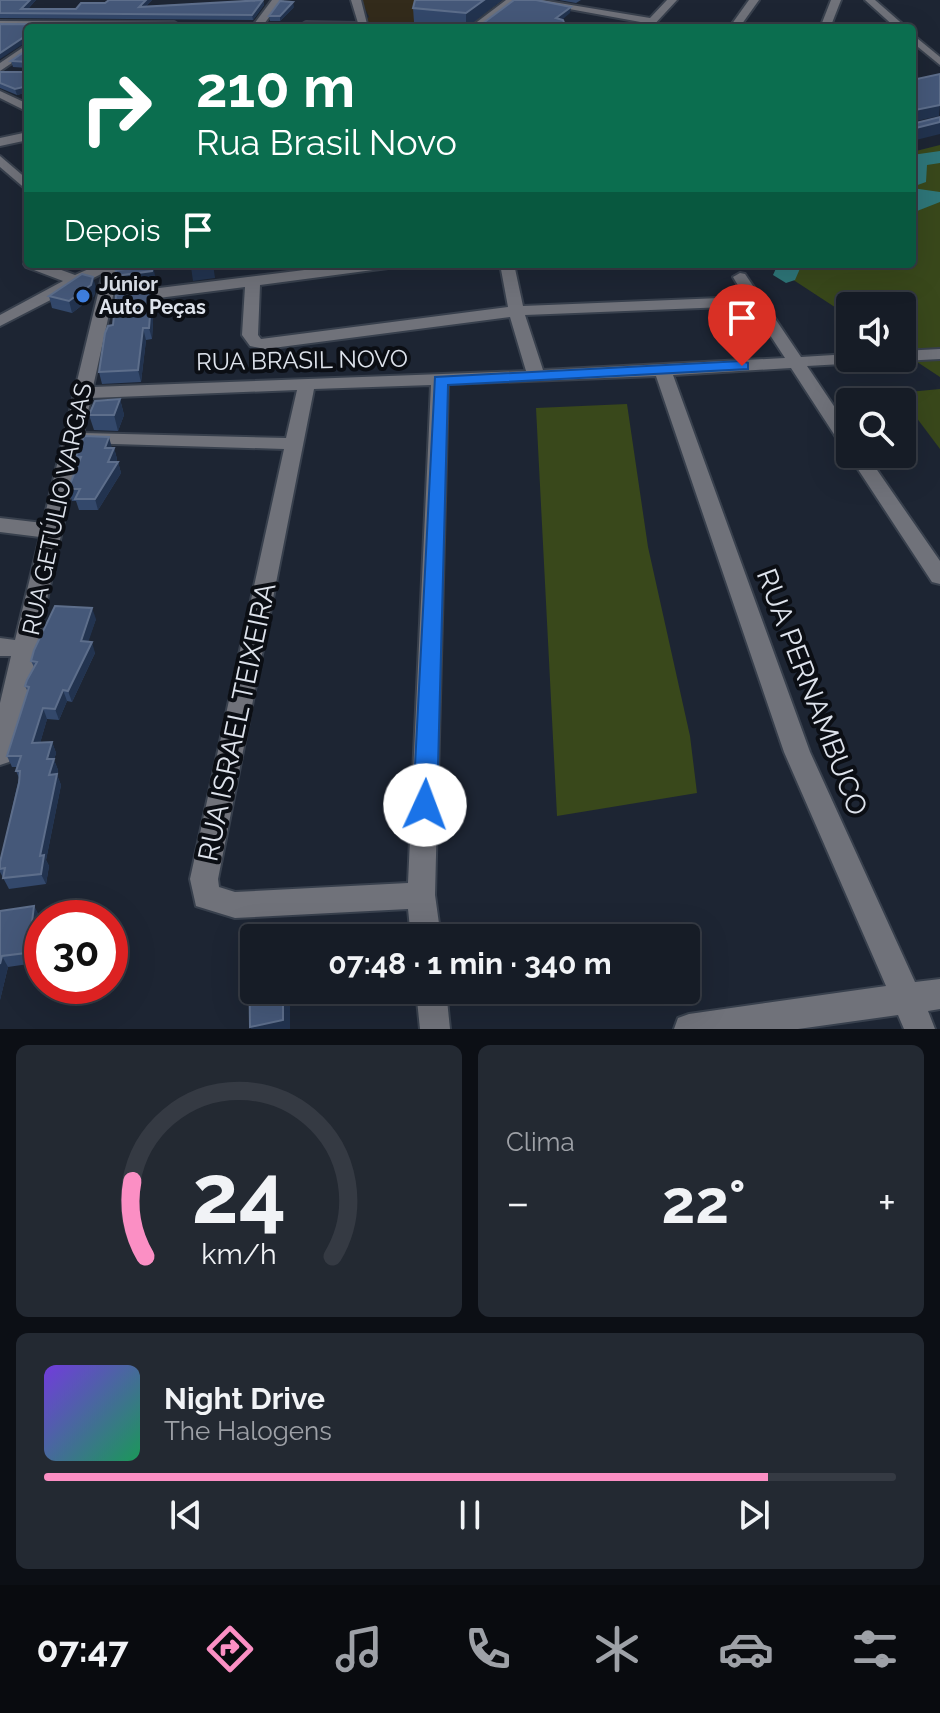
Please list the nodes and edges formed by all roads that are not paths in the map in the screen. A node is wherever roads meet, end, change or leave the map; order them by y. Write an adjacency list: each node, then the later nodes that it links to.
1 (277, 0): 15 (street)
2 (356, 0): 16 (street)
3 (512, 0): 17 (street)
4 (525, 0): 9 (street)
5 (672, 0): 18 (street)
6 (754, 0): 19 (street)
7 (836, 0): 20 (street)
8 (870, 0): 21 (street)
9 (595, 11): 11 (street); 18 (street)
10 (151, 12): 14 (street)
11 (582, 20)
12 (0, 24): 13 (street)
13 (24, 24)
14 (136, 24)
15 (259, 24)
16 (363, 24)
17 (479, 24)
18 (649, 24)
19 (737, 24)
20 (827, 24)
21 (897, 24)
22 (916, 41): 25 (street)
23 (24, 51): 27 (street)
24 (916, 51): 25 (street)
25 (929, 52): 26 (street)
26 (940, 62)
27 (4, 71)
28 (0, 94): 29 (street)
29 (24, 106)
30 (24, 132): 32 (street)
31 (24, 133): 33 (street)
32 (0, 134)
33 (0, 142)
34 (0, 160): 35 (street)
35 (24, 183)
36 (42, 268): 42 (street)
37 (104, 268): 42 (street)
38 (112, 268): 44 (street, RUA GETÚLIO VARGAS)
39 (337, 268): 43 (street)
40 (508, 268): 46 (street)
41 (740, 277): 45 (street)
42 (75, 280): 47 (street)
43 (253, 281): 44 (street); 46 (street)
44 (103, 300): 56 (street, RUA GETÚLIO VARGAS)
45 (755, 301): 46 (street); 51 (street)
46 (516, 311): 53 (street)
47 (0, 321)
48 (940, 354): 49 (street)
49 (916, 355)
50 (836, 359): 51 (street, RUA BRASIL NOVO)
51 (795, 362): 52 (street, RUA BRASIL NOVO); 57 (street)
52 (663, 371): 53 (street, RUA BRASIL NOVO); 70 (street, RUA PERNAMBUCO)
53 (536, 376): 54 (street, RUA BRASIL NOVO)
54 (440, 381): 55 (street, RUA BRASIL NOVO); 67 (street)
55 (307, 383): 56 (street, RUA BRASIL NOVO); 59 (street, RUA ISRAEL TEIXEIRA)
56 (82, 393): 58 (street, RUA GETÚLIO VARGAS)
57 (836, 423)
58 (71, 438): 59 (street); 62 (street, RUA GETÚLIO VARGAS)
59 (293, 444): 67 (street, RUA ISRAEL TEIXEIRA)
60 (866, 468): 63 (street)
61 (0, 525): 62 (street)
62 (50, 531): 65 (street, RUA GETÚLIO VARGAS)
63 (940, 577)
64 (0, 647): 65 (street)
65 (27, 649): 66 (street, RUA GETÚLIO VARGAS)
66 (0, 755)
67 (421, 895): 68 (street)
68 (424, 924)
69 (940, 994): 70 (street)
70 (906, 999): 72 (street); 75 (street, RUA PERNAMBUCO)
71 (432, 1004): 73 (street)
72 (753, 1025): 74 (street)
73 (435, 1029)
74 (689, 1029)
75 (920, 1029)

